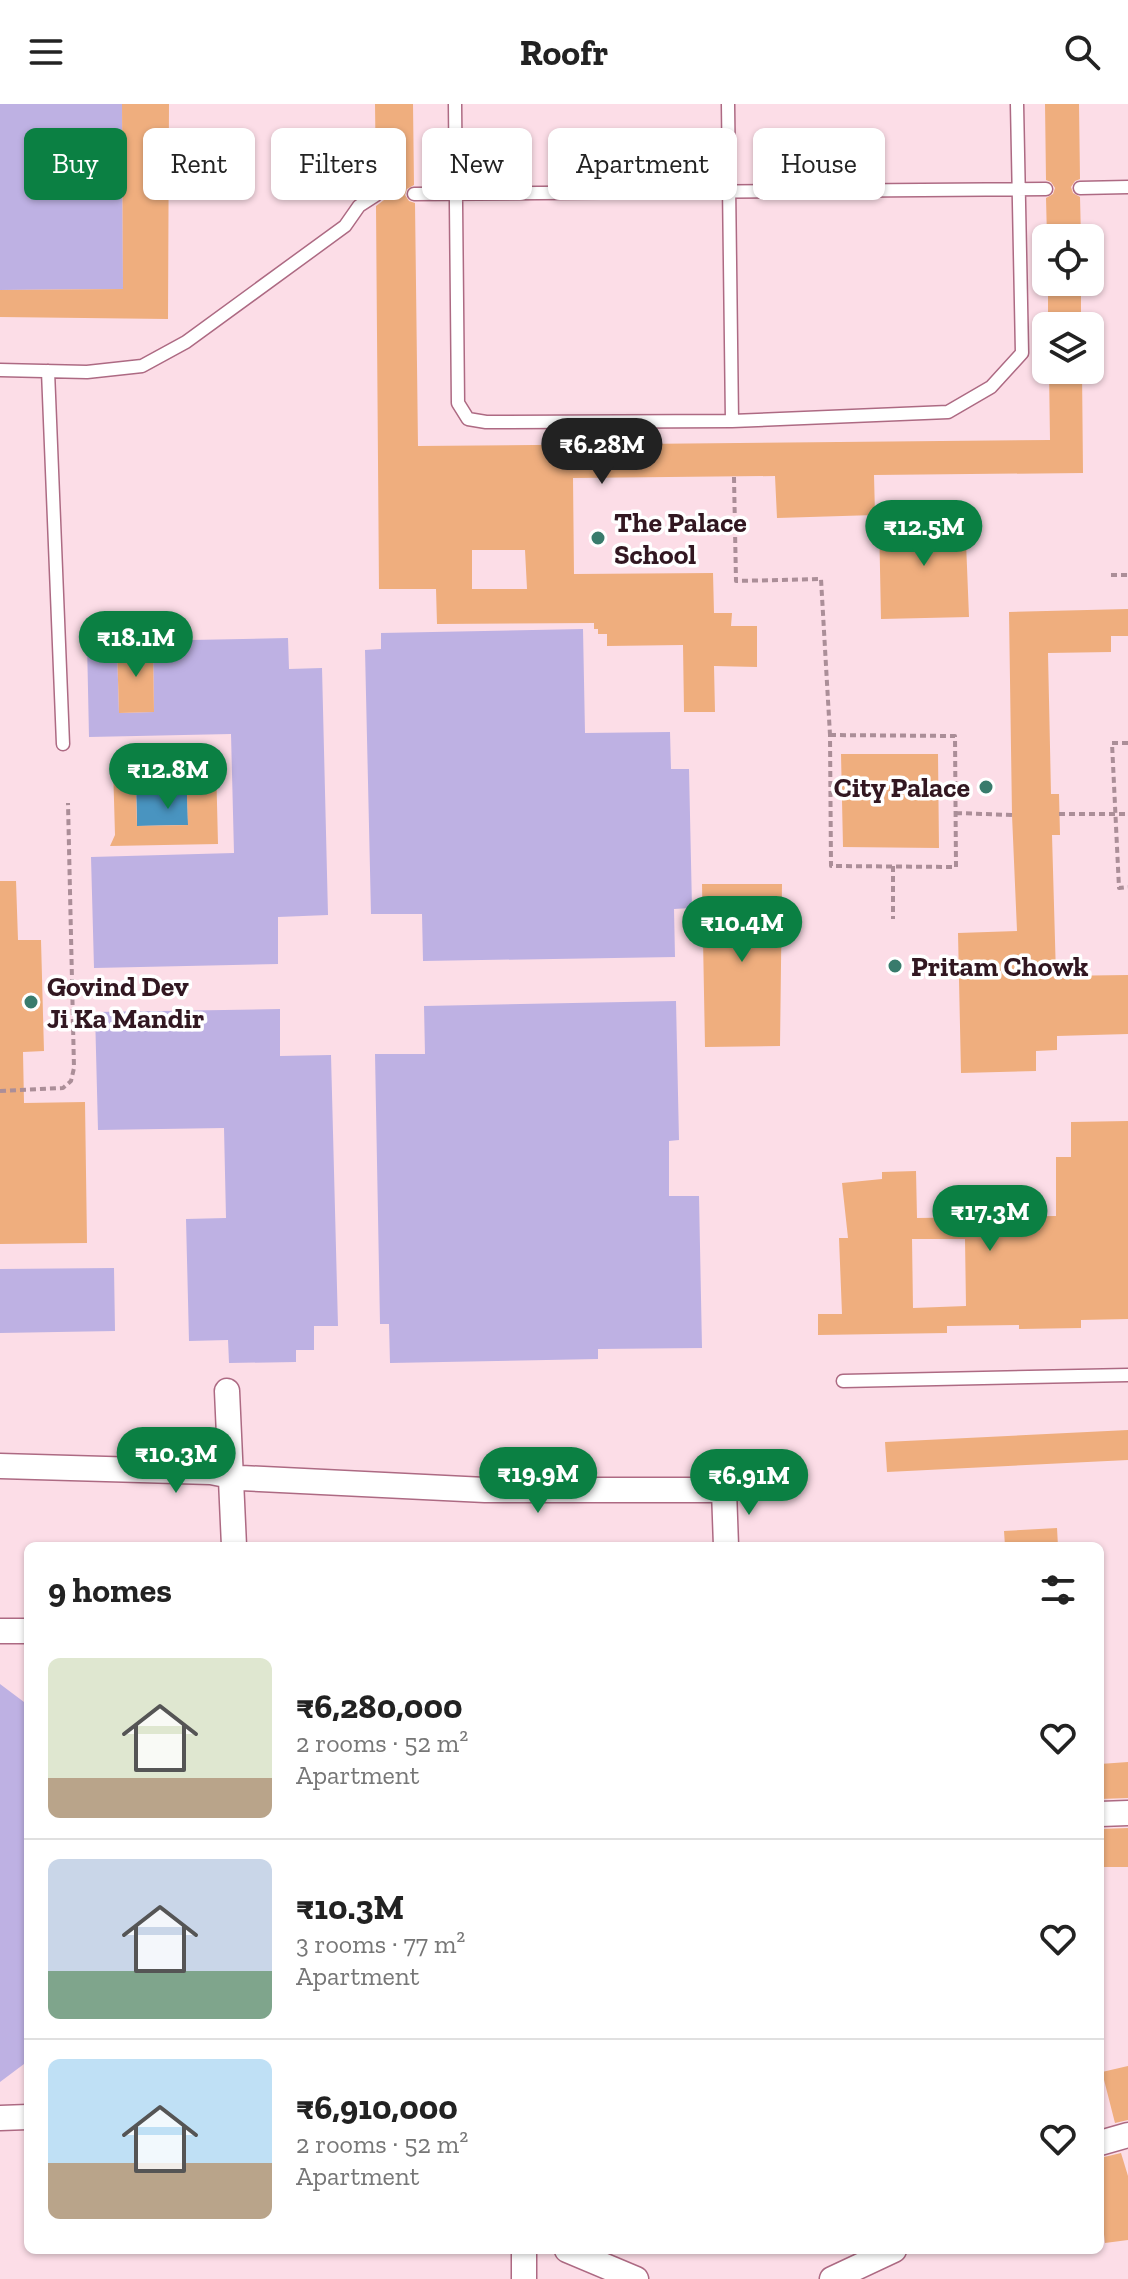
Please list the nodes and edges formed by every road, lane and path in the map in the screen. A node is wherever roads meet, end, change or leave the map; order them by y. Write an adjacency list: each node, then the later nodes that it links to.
1 (455, 104): 4 (lane)
2 (728, 104): 5 (lane)
3 (1017, 104): 8 (lane)
4 (456, 128)
5 (728, 128)
6 (1128, 187): 7 (lane)
7 (1080, 188)
8 (1019, 189): 9 (lane); 10 (lane); 18 (lane)
9 (1046, 189)
10 (737, 192)
11 (414, 194): 12 (lane)
12 (422, 194)
13 (368, 200): 17 (lane)
14 (457, 200): 18 (lane)
15 (728, 200): 18 (lane)
16 (0, 370): 17 (lane)
17 (48, 371): 24 (lane)
18 (732, 421)
19 (734, 477): 22 (path)
20 (1111, 575): 21 (path)
21 (1128, 575)
22 (830, 735): 26 (path); 31 (path)
23 (1128, 743): 28 (path)
24 (63, 744)
25 (68, 803): 34 (path)
26 (956, 813): 30 (path); 31 (path)
27 (1059, 814): 28 (path)
28 (1116, 814): 29 (path); 32 (path)
29 (1128, 814)
30 (1012, 815)
31 (893, 866): 33 (path)
32 (1128, 887)
33 (893, 919)
34 (0, 1091)
35 (1128, 1375): 36 (lane)
36 (843, 1381)
37 (227, 1391): 39 (street)
38 (0, 1466): 39 (street)
39 (231, 1476): 40 (street); 41 (street)
40 (234, 1542)
41 (726, 1542)
42 (0, 1631): 43 (street)
43 (24, 1631)
44 (1128, 1813): 45 (street)
45 (1104, 1814)
46 (24, 2117): 47 (street)
47 (0, 2118)
48 (1128, 2135): 49 (street)
49 (1104, 2142)
50 (524, 2254): 53 (street)
51 (577, 2254): 54 (street)
52 (885, 2254): 55 (street)
53 (524, 2279)
54 (636, 2279)
55 (832, 2279)

